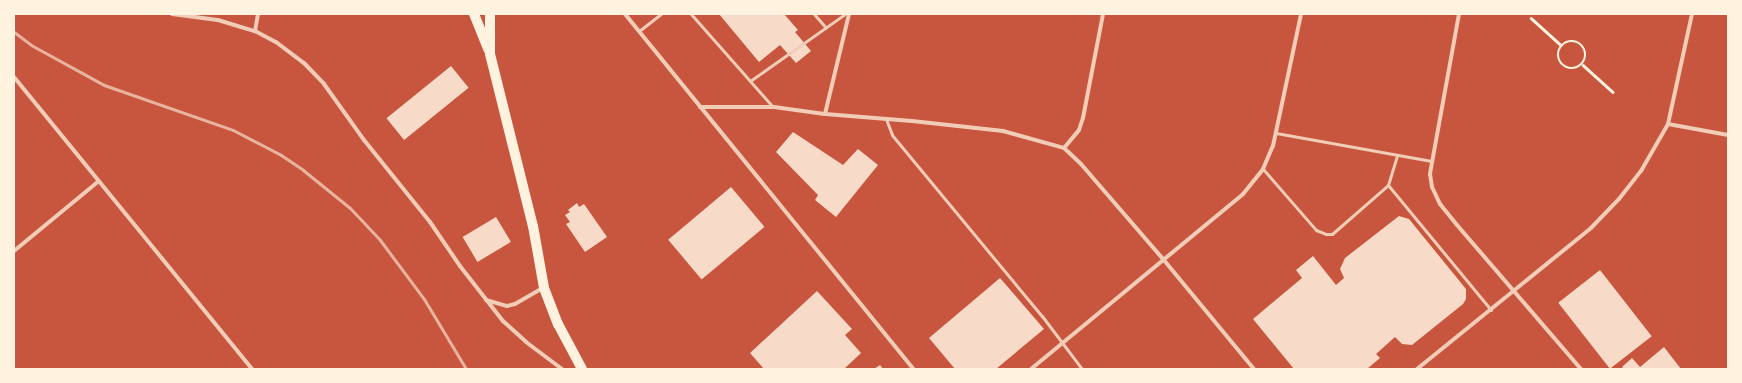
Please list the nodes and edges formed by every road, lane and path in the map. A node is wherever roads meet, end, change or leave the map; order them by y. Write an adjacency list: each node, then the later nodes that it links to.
1 (172, 14): 17 (street)
2 (258, 14): 17 (street)
3 (474, 14): 20 (main road)
4 (490, 14): 20 (main road)
5 (625, 14): 18 (street)
6 (661, 14): 18 (lane)
7 (691, 14): 23 (lane)
8 (814, 14): 16 (lane)
9 (846, 14): 16 (lane)
10 (849, 14): 27 (street)
11 (1103, 14): 32 (street)
12 (1301, 14): 30 (street)
13 (1459, 14): 34 (street)
14 (1692, 14): 29 (street)
15 (1531, 18): 19 (path)
16 (826, 28): 23 (lane)
17 (255, 31): 42 (street)
18 (639, 31): 25 (street)
19 (1561, 45): 21 (path); 21 (path)
20 (490, 54): 40 (main road)
21 (1583, 65): 24 (path)
22 (14, 77): 36 (street)
23 (750, 81): 26 (lane)
24 (1613, 92)
25 (700, 107): 26 (street); 48 (street)
26 (774, 108): 27 (street)
27 (825, 114): 28 (street)
28 (886, 119): 32 (street); 44 (lane)
29 (1668, 124): 31 (street); 41 (street)
30 (1276, 134): 33 (lane); 35 (street)
31 (1728, 135)
32 (1064, 148): 39 (street)
33 (1397, 155): 34 (lane); 37 (lane)
34 (1432, 161): 41 (street)
35 (1263, 169): 37 (lane); 39 (street)
36 (99, 180): 38 (street); 45 (street)
37 (1388, 185): 43 (lane)
38 (14, 251)
39 (1163, 259): 44 (street); 51 (street)
40 (544, 288): 42 (street); 47 (main road)
41 (1514, 291): 43 (street); 53 (street)
42 (485, 300): 46 (street)
43 (1491, 310): 52 (street)
44 (1061, 344): 49 (street); 50 (lane)
45 (252, 369)
46 (562, 369)
47 (582, 369)
48 (914, 369)
49 (1031, 369)
50 (1082, 369)
51 (1254, 369)
52 (1419, 369)
53 (1581, 369)

